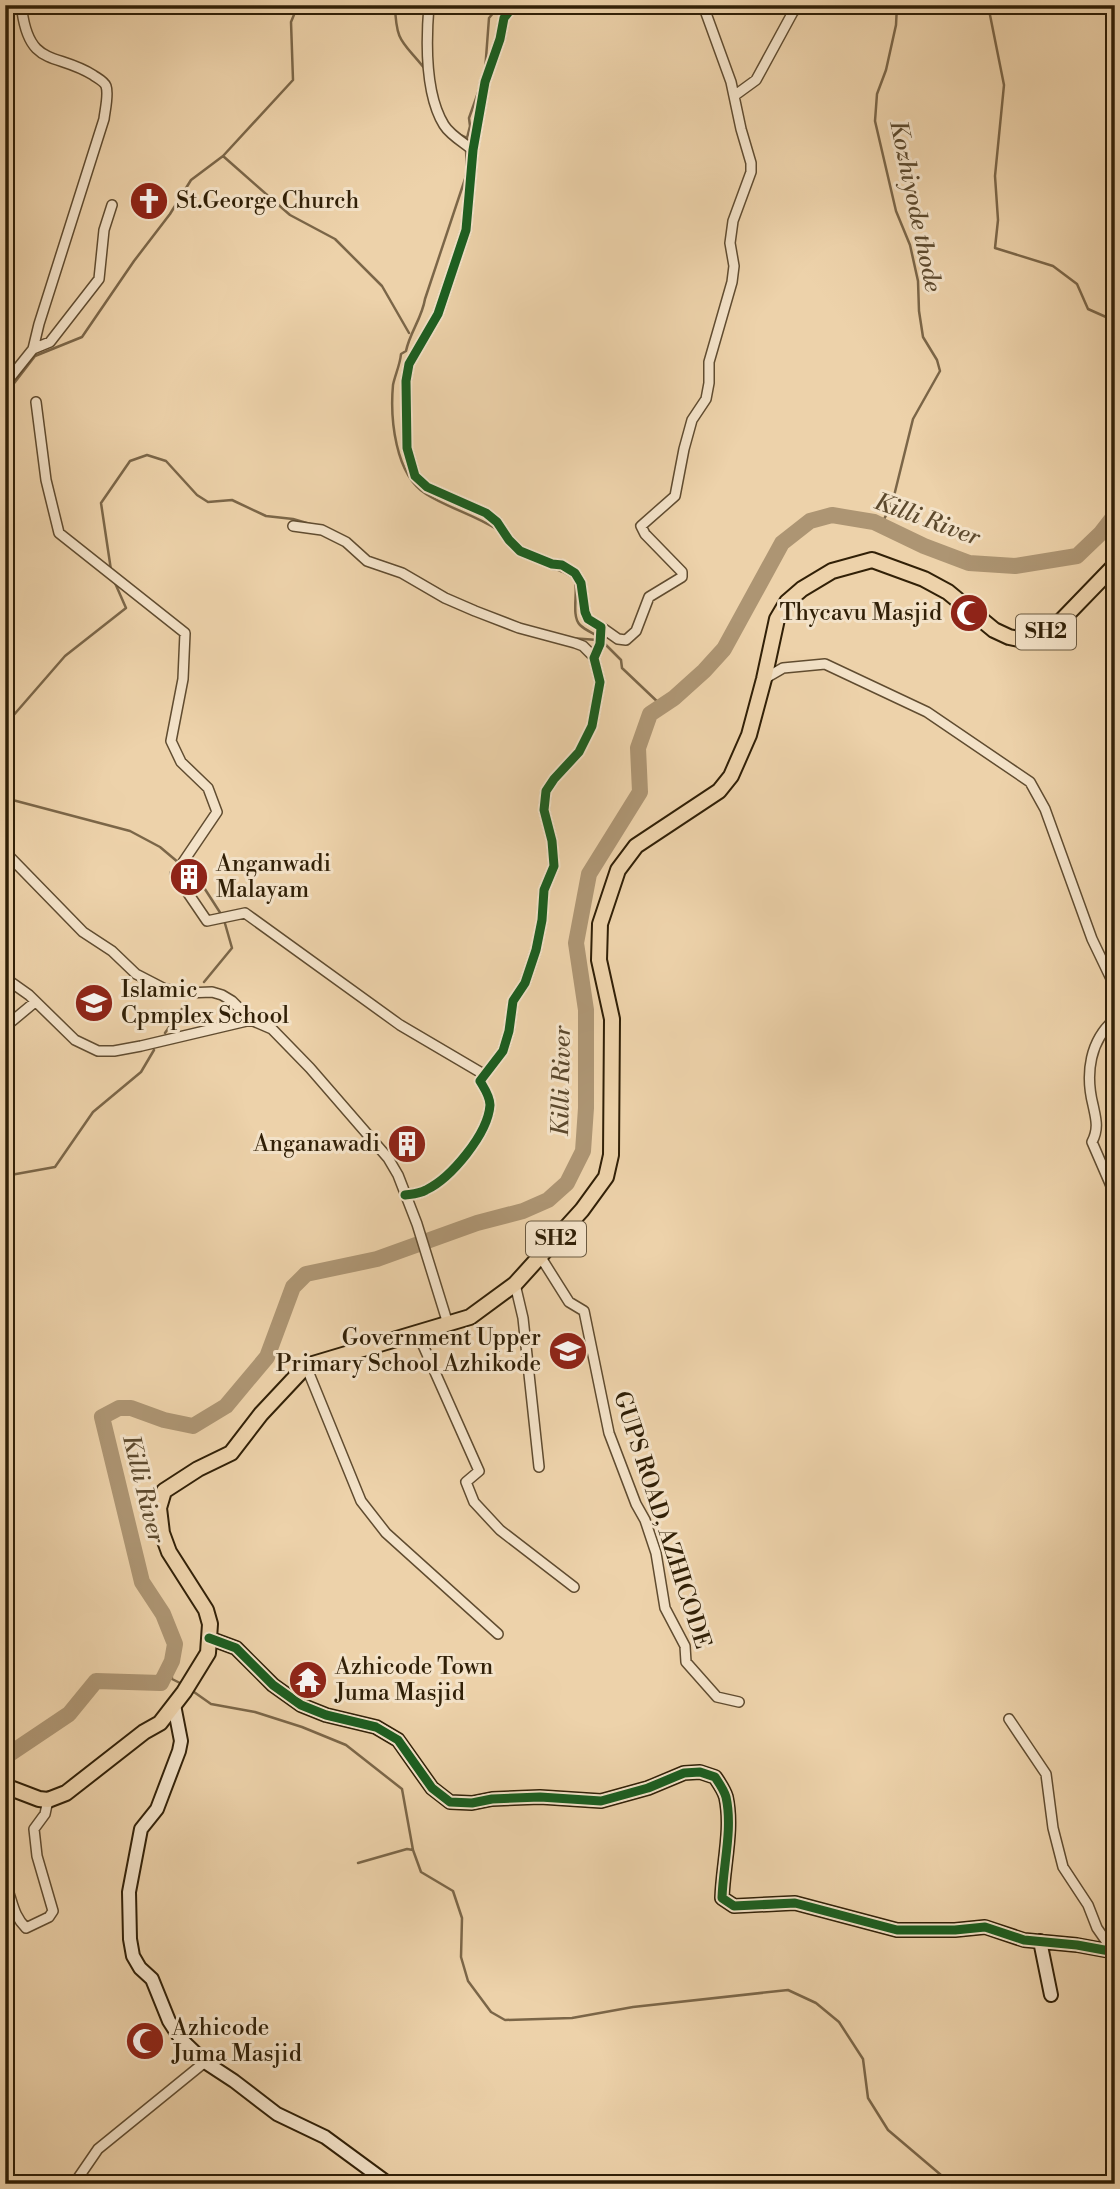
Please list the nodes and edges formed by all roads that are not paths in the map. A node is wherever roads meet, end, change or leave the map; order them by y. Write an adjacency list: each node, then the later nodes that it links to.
1 (25, 5): 9 (street)
2 (429, 5): 7 (street)
3 (514, 5): 7 (street)
4 (703, 5): 6 (street)
5 (800, 5): 6 (street)
6 (734, 96): 14 (street)
7 (473, 150): 14 (street)
8 (112, 205): 9 (street)
9 (35, 348): 10 (street)
10 (5, 384)
11 (36, 402): 24 (street)
12 (293, 526): 15 (street)
13 (1115, 565): 16 (main road, SH2)
14 (601, 627): 15 (street)
15 (594, 657): 24 (street)
16 (764, 679): 19 (street); 27 (main road, SH2)
17 (5, 852): 22 (street)
18 (5, 978): 20 (street)
19 (1115, 987)
20 (34, 1002): 22 (street); 23 (street)
21 (1115, 1019): 26 (street)
22 (251, 1020): 25 (street)
23 (5, 1027)
24 (485, 1075): 25 (street)
25 (405, 1195): 29 (street)
26 (1115, 1195)
27 (540, 1256): 28 (main road, SH2); 36 (street, GUPS ROAD, AZHICODE)
28 (515, 1284): 29 (main road, SH2); 32 (street)
29 (448, 1324): 30 (main road, SH2)
30 (418, 1334): 31 (main road, SH2); 33 (street)
31 (306, 1366): 34 (street); 35 (main road, SH2)
32 (539, 1467)
33 (574, 1587)
34 (498, 1634)
35 (209, 1638): 37 (main road); 42 (street)
36 (739, 1702)
37 (174, 1705): 40 (main road); 45 (street)
38 (1009, 1719): 43 (street)
39 (5, 1786): 40 (main road)
40 (48, 1800): 41 (street)
41 (5, 1883)
42 (1040, 1941): 43 (street); 44 (street)
43 (1114, 1952)
44 (1051, 1994)
45 (205, 2062): 46 (street); 47 (street)
46 (74, 2184)
47 (389, 2184)

